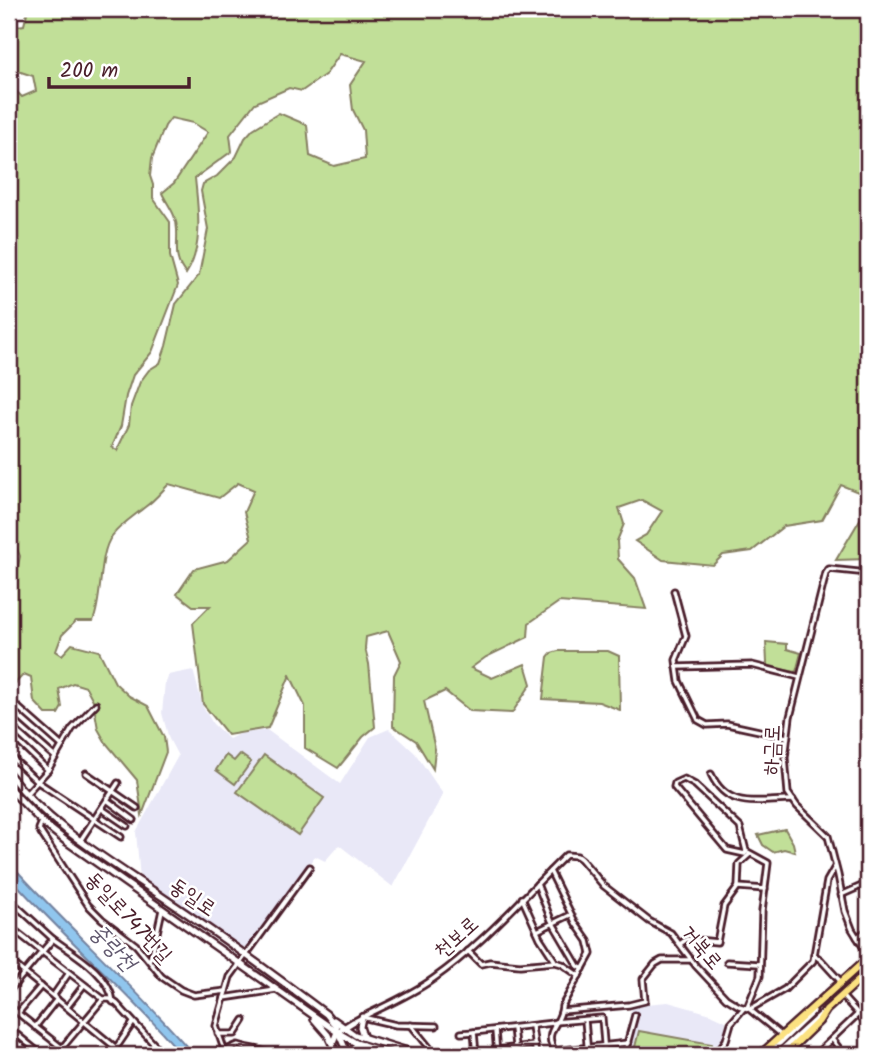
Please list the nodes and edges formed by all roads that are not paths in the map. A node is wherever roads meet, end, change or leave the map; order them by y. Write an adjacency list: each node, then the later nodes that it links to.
1 (868, 573): 4 (street, 하금로)
2 (674, 591): 3 (street)
3 (677, 667): 4 (street); 9 (street)
4 (799, 677): 9 (street, 하금로)
5 (11, 701): 10 (street)
6 (96, 704): 10 (street)
7 (13, 720): 12 (street)
8 (9, 733): 13 (street)
9 (787, 737): 23 (street, 하금로)
10 (62, 746): 12 (street)
11 (9, 755): 17 (street)
12 (55, 757): 13 (street)
13 (48, 770): 17 (street)
14 (86, 773): 20 (street)
15 (711, 774): 23 (street)
16 (9, 775): 21 (street, 동일로)
17 (38, 782): 21 (street); 26 (street)
18 (118, 783): 20 (street)
19 (9, 788): 27 (street, 동일로)
20 (113, 792): 22 (street); 24 (street)
21 (26, 794): 31 (street, 동일로)
22 (107, 800): 25 (street); 28 (street)
23 (793, 800): 35 (street, 하금로)
24 (137, 808)
25 (102, 809): 26 (street); 29 (street)
26 (95, 820): 30 (street); 31 (street)
27 (42, 821): 44 (street, 동일로); 60 (street, 동일로747번길)
28 (134, 821)
29 (127, 826)
30 (121, 837)
31 (80, 841): 55 (street, 동일로)
32 (748, 852): 32 (street); 39 (street); 40 (street)
33 (566, 855): 36 (street, 천보로); 52 (street, 거북로)
34 (310, 867): 55 (street)
35 (835, 867): 41 (street, 하금로); 56 (street)
36 (550, 871): 38 (street, 천보로); 45 (street)
37 (868, 883): 41 (street)
38 (537, 884): 42 (street, 천보로); 46 (street)
39 (738, 887): 40 (street); 52 (street)
40 (765, 889): 64 (street)
41 (841, 895): 50 (street, 하금로)
42 (522, 898): 49 (street); 53 (street, 천보로)
43 (9, 899): 51 (street)
44 (163, 908): 60 (street); 63 (street, 동일로)
45 (571, 915): 46 (street); 65 (street)
46 (554, 924): 49 (street); 65 (street)
47 (9, 926): 54 (street)
48 (868, 930): 50 (street)
49 (537, 931): 62 (street)
50 (857, 937): 57 (street, 하금로)
51 (54, 939): 54 (street); 80 (street)
52 (680, 944): 59 (street, 거북로)
53 (468, 951): 62 (street); 92 (street, 천보로)
54 (41, 953): 66 (street); 68 (street)
55 (246, 955): 63 (street); 89 (street, 동일로)
56 (814, 955): 70 (street); 85 (street)
57 (868, 956): 70 (main road)
58 (9, 960): 66 (street)
59 (691, 960): 85 (street, 거북로); 87 (street)
60 (148, 961): 75 (street, 동일로747번길)
61 (727, 961): 64 (street)
62 (555, 962): 69 (street)
63 (240, 963): 73 (street, 동일로); 75 (street)
64 (759, 964): 85 (street)
65 (583, 969): 69 (street)
66 (24, 972): 72 (street); 74 (street)
67 (868, 972): 76 (main road)
68 (69, 973): 71 (street); 77 (street)
69 (579, 976): 87 (street)
70 (842, 983): 83 (main road)
71 (84, 985): 79 (street); 84 (street)
72 (41, 986): 77 (street); 88 (street)
73 (276, 990): 78 (street); 81 (street, 동일로)
74 (9, 991)
75 (226, 991): 78 (street)
76 (842, 996): 86 (main road); 90 (street)
77 (55, 997): 84 (street); 103 (street)
78 (224, 998): 110 (street)
79 (103, 999): 80 (street); 95 (street)
80 (113, 1002): 97 (street)
81 (299, 1005): 107 (street, 동일로); 121 (street)
82 (9, 1006): 88 (street)
83 (817, 1006): 111 (main road); 143 (street)
84 (67, 1007): 95 (street)
85 (747, 1008): 111 (street, 거북로); 141 (street)
86 (826, 1010): 144 (street); 145 (main road)
87 (562, 1011): 98 (street)
88 (18, 1013): 103 (street)
89 (326, 1014): 96 (street); 107 (street, 동일로)
90 (858, 1014): 99 (street); 112 (street)
91 (635, 1015): 114 (street)
92 (362, 1017): 96 (street, 천보로); 100 (street); 113 (street)
93 (244, 1020): 110 (street)
94 (585, 1020): 98 (street); 116 (street); 117 (street)
95 (84, 1022): 97 (street); 118 (street)
96 (353, 1022): 107 (street)
97 (133, 1023): 129 (street)
98 (555, 1023): 102 (street); 124 (street)
99 (868, 1025)
100 (411, 1026): 101 (street); 134 (street)
101 (436, 1026)
102 (532, 1026): 105 (street); 115 (street)
103 (35, 1027): 118 (street)
104 (9, 1028): 126 (street)
105 (513, 1028): 106 (street); 119 (street)
106 (495, 1030): 108 (street); 122 (street)
107 (340, 1031): 113 (street); 121 (street); 131 (street)
108 (474, 1032): 109 (street); 135 (street)
109 (461, 1033)
110 (218, 1034): 123 (street)
111 (781, 1035): 142 (main road)
112 (831, 1039): 146 (street); 147 (street)
113 (365, 1042): 131 (street); 132 (street); 133 (street)
114 (628, 1043): 116 (street); 140 (street)
115 (535, 1045): 119 (street); 137 (street)
116 (604, 1045): 117 (street); 139 (street)
117 (587, 1047): 124 (street); 138 (street)
118 (62, 1048): 127 (street); 128 (street)
119 (515, 1048): 122 (street); 136 (street)
120 (9, 1052): 125 (street)
121 (335, 1052)
122 (496, 1052)
123 (225, 1053): 130 (street)
124 (555, 1053)
125 (13, 1055)
126 (42, 1055)
127 (56, 1055)
128 (71, 1055)
129 (164, 1055)
130 (272, 1055)
131 (349, 1055)
132 (395, 1055)
133 (420, 1055)
134 (431, 1055)
135 (477, 1055)
136 (516, 1055)
137 (536, 1055)
138 (588, 1055)
139 (606, 1055)
140 (624, 1055)
141 (715, 1055)
142 (761, 1055)
143 (767, 1055)
144 (776, 1055)
145 (784, 1055)
146 (815, 1055)
147 (844, 1055)

